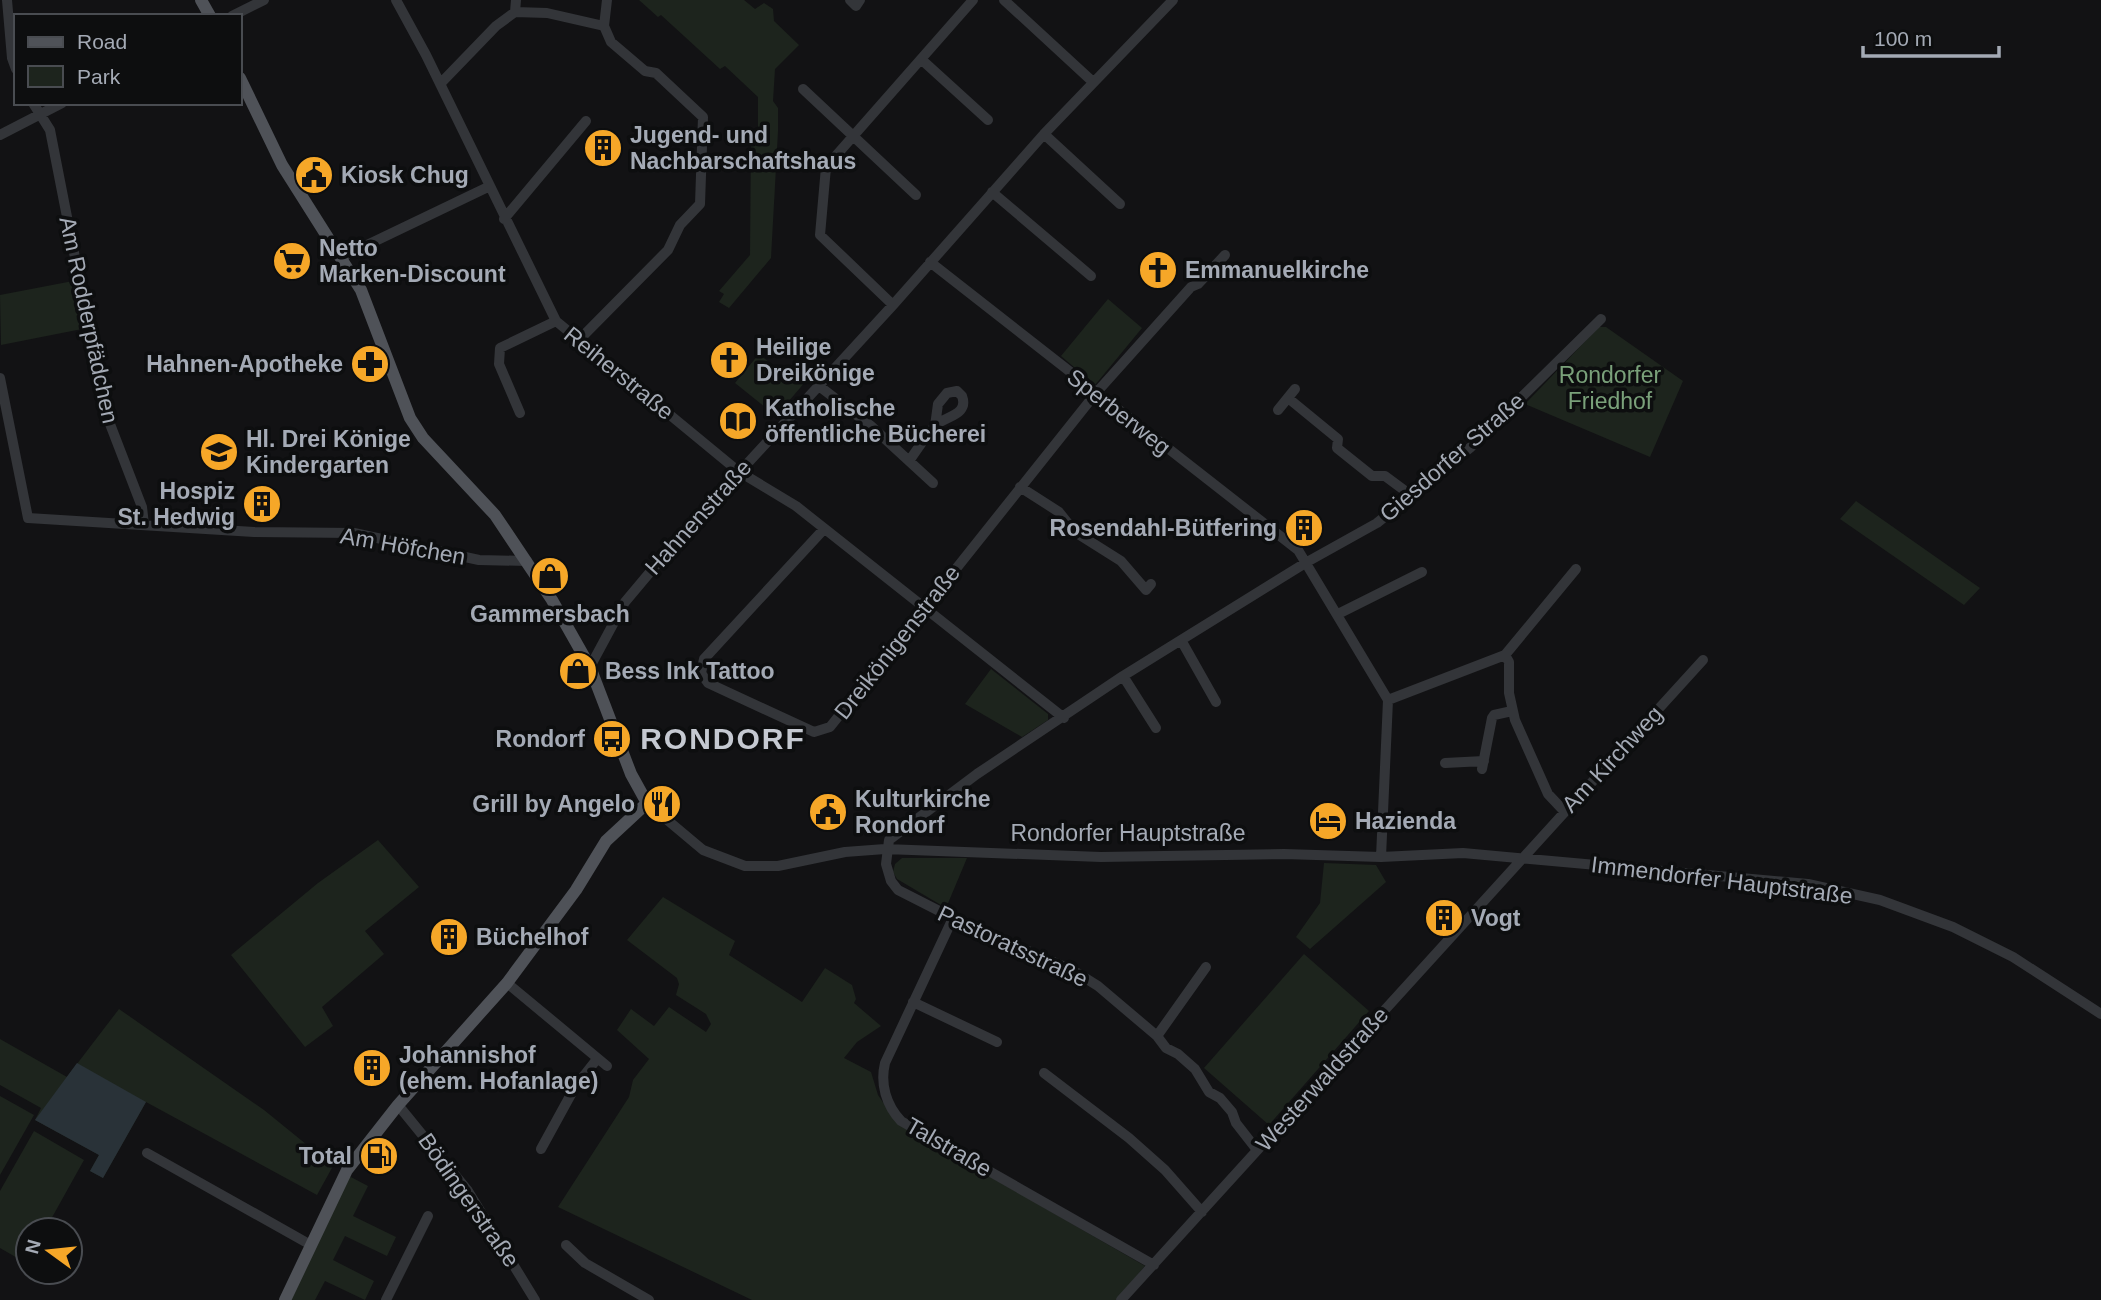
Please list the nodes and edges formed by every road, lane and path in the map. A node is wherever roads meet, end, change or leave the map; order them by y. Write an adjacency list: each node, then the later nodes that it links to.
1 (7, 0): 15 (street)
2 (264, 0): 12 (street)
3 (396, 0): 18 (street, Reiherstraße)
4 (516, 0): 11 (street)
5 (607, 0): 13 (street)
6 (850, 0): 7 (street)
7 (860, 0)
8 (973, 0): 14 (street)
9 (1004, 0): 17 (street)
10 (1173, 0): 17 (street, Hahnenstraße)
11 (515, 12): 13 (street); 18 (street)
12 (236, 14)
13 (604, 26): 40 (street)
14 (922, 60): 23 (street); 27 (street)
15 (14, 64)
16 (242, 82): 34 (main road, Rondorfer Hauptstraße)
17 (1093, 82): 25 (street, Hahnenstraße)
18 (440, 84): 28 (street, Reiherstraße)
19 (803, 89): 27 (street)
20 (34, 105): 22 (street, Am Rodderpfädchen)
21 (58, 105): 22 (street)
22 (41, 114): 26 (street); 54 (street, Am Rodderpfädchen)
23 (988, 120)
24 (586, 121): 32 (street)
25 (1044, 134): 29 (street, Hahnenstraße); 31 (street)
26 (0, 135)
27 (854, 135): 30 (street); 37 (street)
28 (488, 187): 32 (street, Reiherstraße); 34 (street)
29 (992, 192): 35 (street, Hahnenstraße); 36 (street)
30 (916, 195)
31 (1120, 204)
32 (504, 219): 39 (street, Reiherstraße)
33 (1225, 255): 44 (street, Dreikönigenstraße)
34 (342, 257): 56 (main road, Rondorfer Hauptstraße)
35 (930, 262): 37 (street, Hahnenstraße); 44 (street, Sperberweg)
36 (1091, 276)
37 (893, 305): 42 (street, Hahnenstraße)
38 (1601, 318): 53 (street, Giesdorfer Straße)
39 (556, 321): 40 (street, Reiherstraße); 47 (street)
40 (579, 340): 50 (street, Reiherstraße)
41 (0, 378): 54 (street, Am Höfchen)
42 (819, 386): 49 (street); 50 (street, Hahnenstraße)
43 (1295, 389): 45 (street)
44 (1096, 393): 52 (street, Dreikönigenstraße); 57 (street, Sperberweg)
45 (1288, 398): 46 (street); 53 (street)
46 (1278, 410)
47 (520, 413)
48 (935, 426): 49 (street)
49 (909, 461): 51 (street)
50 (738, 471): 55 (street, Reiherstraße); 66 (street, Hahnenstraße)
51 (933, 483)
52 (1020, 487): 60 (street); 61 (street, Dreikönigenstraße)
53 (1412, 496): 57 (street, Giesdorfer Straße)
54 (144, 525): 56 (street, Am Höfchen)
55 (824, 529): 61 (street, Reiherstraße); 61 (street, Dreikönigenstraße)
56 (527, 561): 66 (main road, Rondorfer Hauptstraße)
57 (1307, 562): 62 (street, Sperberweg); 63 (street, Giesdorfer Straße)
58 (1576, 569): 64 (street)
59 (1422, 572): 62 (street)
60 (1151, 584)
61 (925, 608): 71 (street, Reiherstraße)
62 (1338, 614): 68 (street, Sperberweg)
63 (1181, 640): 67 (street, Giesdorfer Straße); 69 (street)
64 (1505, 655): 68 (street); 70 (street)
65 (1703, 660): 75 (street, Am Kirchweg)
66 (590, 667): 74 (main road, Rondorfer Hauptstraße)
67 (1123, 676): 71 (street, Giesdorfer Straße); 72 (street)
68 (1388, 700): 77 (street)
69 (1216, 702)
70 (1512, 711): 73 (street); 75 (street)
71 (1063, 718): 76 (street, Giesdorfer Straße)
72 (1156, 727)
73 (1445, 763)
74 (648, 803): 76 (street, Rondorfer Hauptstraße); 83 (main road)
75 (1564, 811): 78 (street, Am Kirchweg)
76 (885, 849): 77 (street, Rondorfer Hauptstraße); 79 (street, Pastoratsstraße)
77 (1381, 857): 78 (street, Rondorfer Hauptstraße)
78 (1524, 858): 81 (street, Westerwaldstraße); 85 (street, Immendorfer Hauptstraße)
79 (953, 918): 84 (street, Talstraße); 86 (street, Pastoratsstraße)
80 (1428, 943): 81 (street)
81 (1436, 955): 93 (street, Westerwaldstraße)
82 (1206, 967): 86 (street)
83 (506, 983): 88 (street); 91 (main road)
84 (913, 1002): 87 (street); 99 (street, Talstraße)
85 (2101, 1014)
86 (1157, 1036): 93 (street, Pastoratsstraße)
87 (997, 1042)
88 (597, 1059): 89 (street); 92 (street)
89 (607, 1066)
90 (1044, 1073): 95 (street)
91 (398, 1104): 97 (main road); 102 (street, Bödingerstraße)
92 (541, 1149)
93 (1257, 1150): 95 (street, Westerwaldstraße)
94 (147, 1153): 97 (street)
95 (1202, 1212): 99 (street, Westerwaldstraße)
96 (428, 1216): 101 (street)
97 (309, 1244): 100 (main road)
98 (566, 1245): 103 (street)
99 (1154, 1265): 104 (street, Westerwaldstraße)
100 (285, 1300)
101 (386, 1300)
102 (535, 1300)
103 (649, 1300)
104 (1121, 1300)

